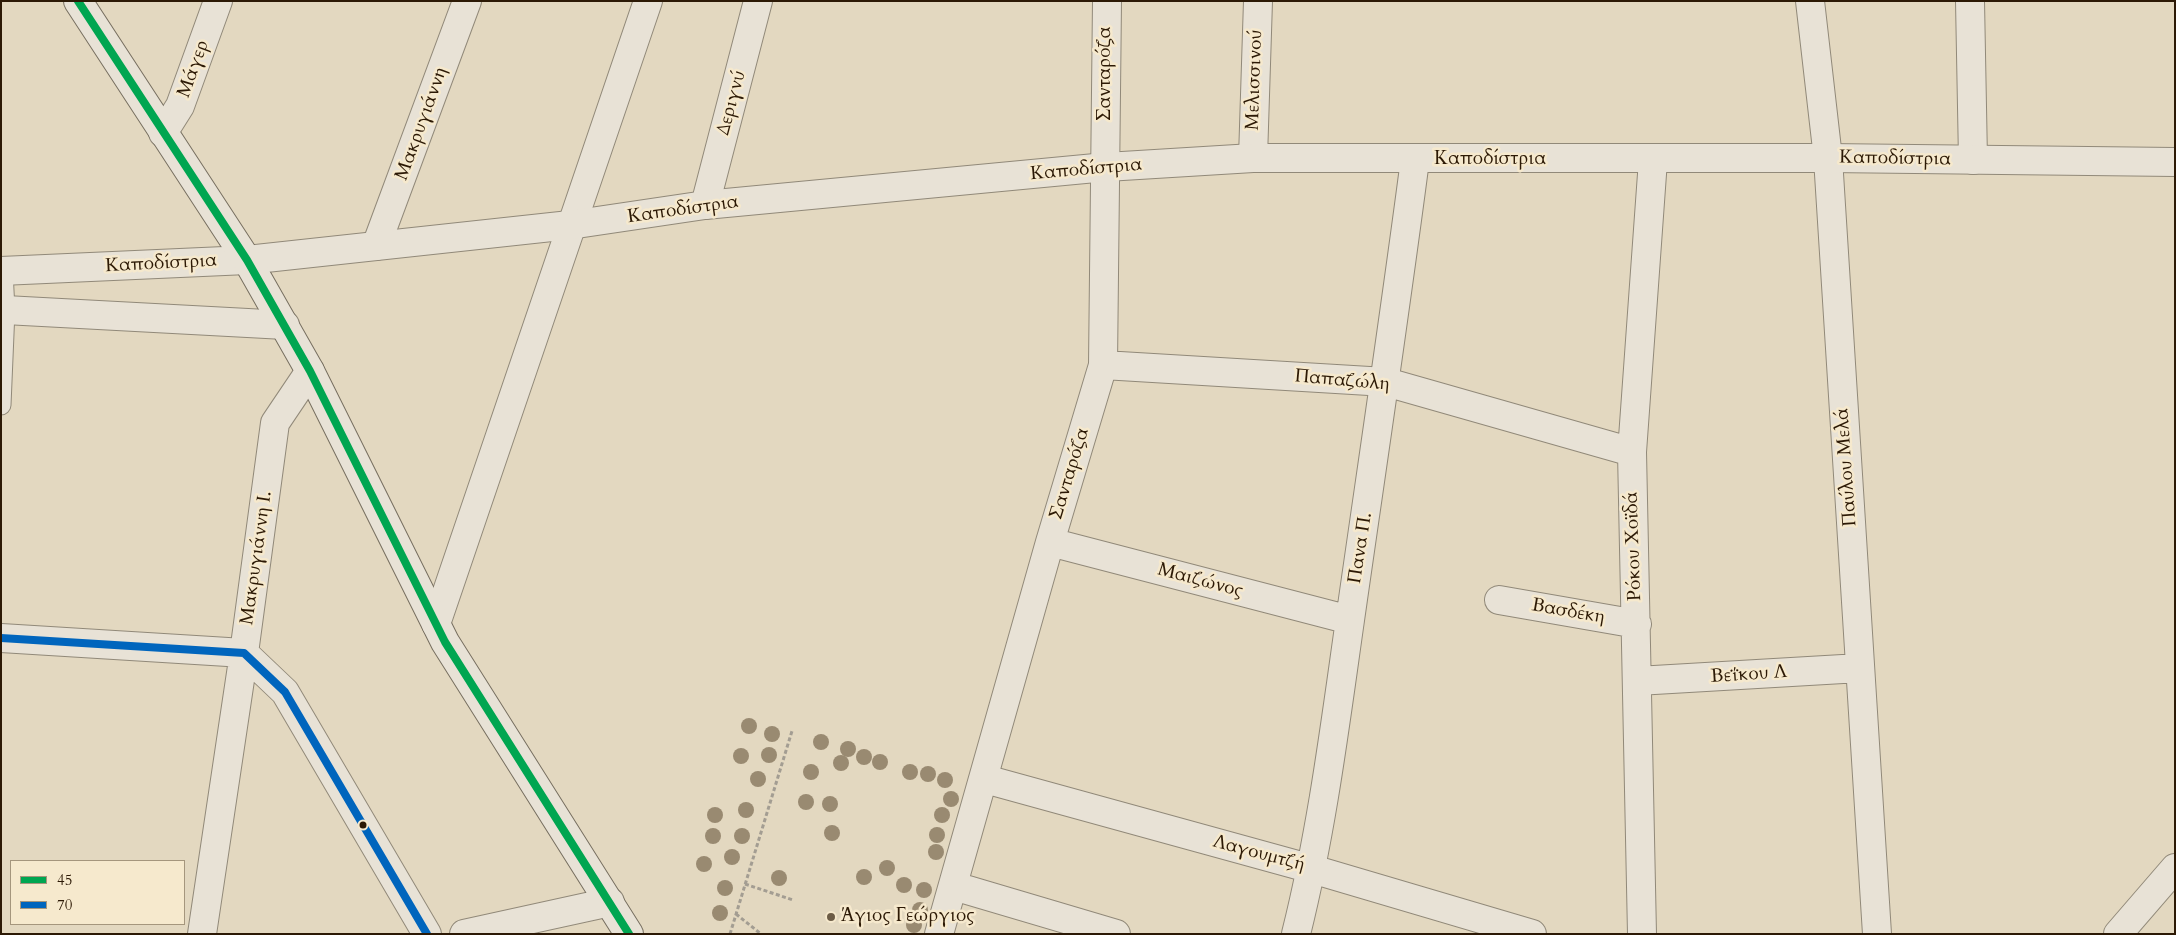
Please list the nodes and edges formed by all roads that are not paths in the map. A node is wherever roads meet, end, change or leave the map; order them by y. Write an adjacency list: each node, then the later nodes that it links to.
1 (78, 1): 10 (street)
2 (218, 1): 10 (street, Μάγερ)
3 (467, 1): 20 (street, Μακρυγιάννη)
4 (648, 1): 19 (street)
5 (758, 1): 18 (street, Δεριγνύ)
6 (1106, 1): 17 (street, Σανταρόζα)
7 (1258, 1): 11 (street, Μελισσινού)
8 (1810, 1): 12 (street, Παύλου Μελά)
9 (1970, 1): 15 (street)
10 (163, 133): 21 (street)
11 (1253, 158): 13 (street, Καποδίστρια); 17 (street, Καποδίστρια)
12 (1828, 158): 14 (street, Καποδίστρια); 15 (street, Καποδίστρια); 37 (street, Παύλου Μελά)
13 (1415, 160): 14 (street, Καποδίστρια); 27 (street, Πανα Π.)
14 (1653, 160): 29 (street, Ρόκου Χοϊδά)
15 (1973, 160): 16 (street, Καποδίστρια)
16 (2175, 162)
17 (1106, 167): 18 (street, Καποδίστρια); 25 (street, Σανταρόζα)
18 (705, 205): 19 (street, Καποδίστρια)
19 (570, 226): 20 (street, Καποδίστρια); 33 (street)
20 (376, 246): 21 (street, Καποδίστρια)
21 (247, 260): 22 (street, Καποδίστρια); 24 (street)
22 (2, 271): 23 (lane)
23 (5, 310): 24 (street); 28 (lane)
24 (284, 325): 26 (street)
25 (1104, 365): 27 (street, Παπαζώλη); 30 (street, Σανταρόζα)
26 (310, 371): 33 (street); 36 (street, Μακρυγιάννη Ι.)
27 (1386, 382): 29 (street, Παπαζώλη); 32 (street, Πανα Π.)
28 (1, 405)
29 (1632, 452): 34 (street, Ρόκου Χοϊδά)
30 (1050, 542): 32 (street, Μαιζώνος); 39 (street, Σανταρόζα)
31 (1499, 600): 34 (street, Βασδέκη)
32 (1350, 620): 41 (street, Πανα Π.)
33 (436, 624): 43 (street)
34 (1636, 624): 38 (street, Ρόκου Χοϊδά)
35 (1, 638): 36 (street)
36 (244, 653): 44 (street, Μακρυγιάννη Ι.); 45 (street)
37 (1860, 668): 38 (street, Βεΐκου Λ); 53 (street, Παύλου Μελά)
38 (1637, 682): 52 (street, Ρόκου Χοϊδά)
39 (984, 780): 41 (street, Λαγουμτζή); 42 (street, Σανταρόζα)
40 (2175, 868): 54 (street)
41 (1312, 869): 50 (street, Πανα Π.); 51 (street, Λαγουμτζή)
42 (954, 886): 48 (street, Σανταρόζα); 49 (street)
43 (610, 902): 46 (street); 47 (street)
44 (202, 934)
45 (427, 934)
46 (464, 934)
47 (629, 934)
48 (940, 934)
49 (1116, 934)
50 (1296, 934)
51 (1532, 934)
52 (1642, 934)
53 (1877, 934)
54 (2118, 934)

